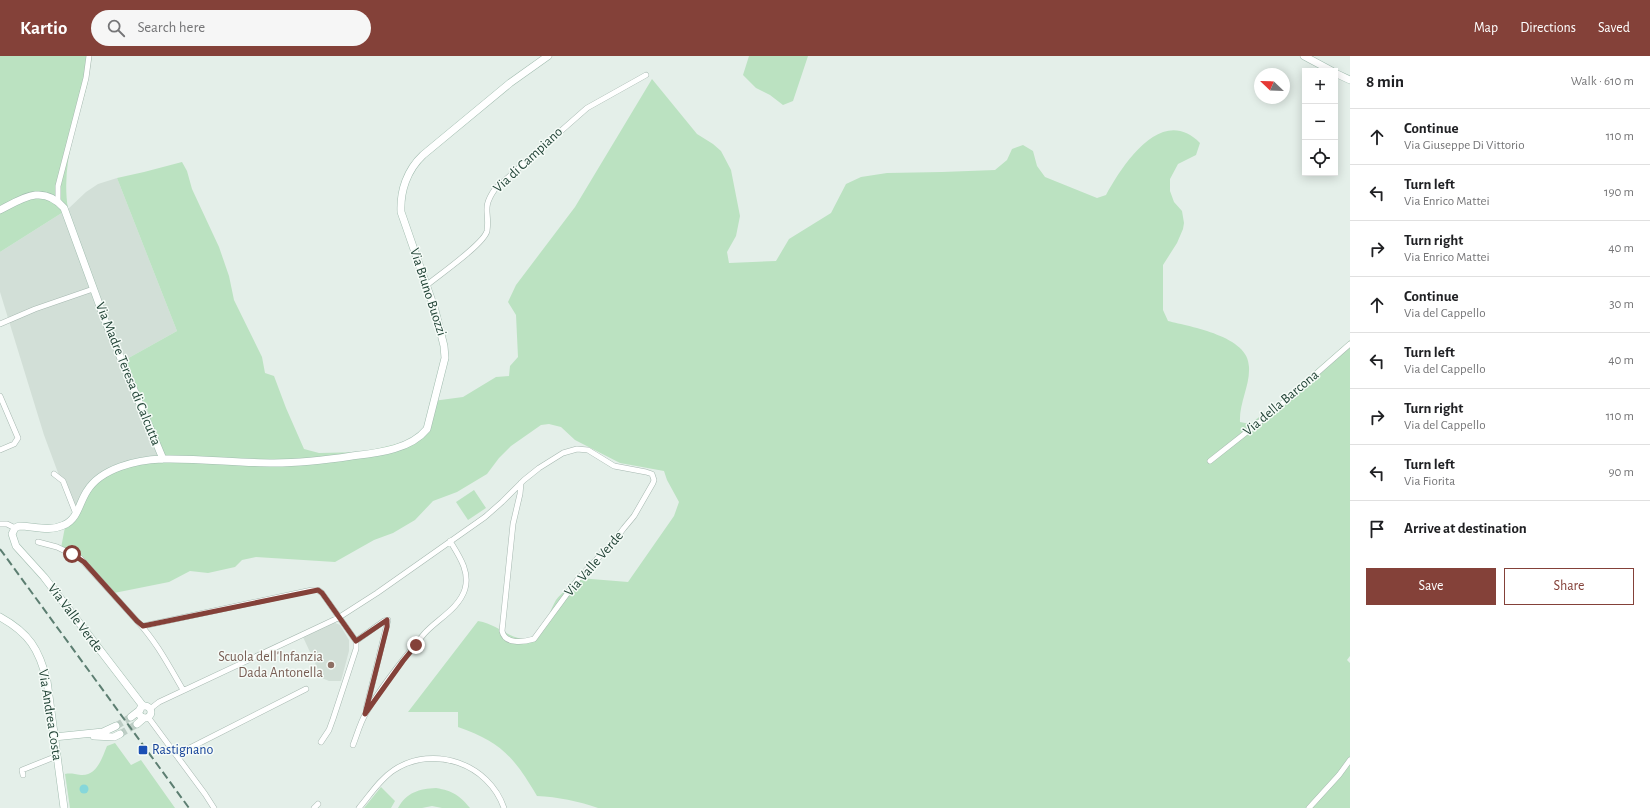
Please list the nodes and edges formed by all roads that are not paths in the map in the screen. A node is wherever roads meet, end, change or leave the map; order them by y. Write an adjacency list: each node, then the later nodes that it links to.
1 (88, 56): 8 (street)
2 (548, 56): 10 (street, Via Bruno Buozzi)
3 (1304, 56): 4 (street)
4 (1326, 68)
5 (1338, 74): 7 (street)
6 (646, 75): 10 (street, Via di Campiano)
7 (1350, 80)
8 (58, 201): 9 (street); 11 (street, Via Madre Teresa di Calcutta)
9 (0, 210)
10 (427, 285): 16 (street, Via Bruno Buozzi)
11 (93, 288): 12 (street, Via Madre Teresa di Calcutta); 16 (street, Via Madre Teresa di Calcutta)
12 (0, 324)
13 (1350, 344): 17 (street, Via della Barcona)
14 (0, 396): 15 (street)
15 (0, 450)
16 (163, 459): 20 (street, Via Bruno Buozzi)
17 (1210, 461)
18 (54, 474): 20 (street)
19 (521, 483): 19 (street, Via Valle Verde); 23 (street, Via Valle Verde)
20 (76, 514): 22 (street, Via Bruno Buozzi)
21 (0, 524): 22 (street, Via Bruno Buozzi)
22 (15, 528): 31 (street, Via Valle Verde)
23 (450, 541): 26 (street, Via Valle Verde); 32 (street)
24 (38, 542): 27 (street)
25 (0, 617): 39 (street, Via Andrea Costa)
26 (338, 618): 27 (street); 28 (street); 30 (street, Via Valle Verde)
27 (143, 626): 30 (street)
28 (356, 641): 32 (street); 40 (street)
29 (306, 688): 42 (street)
30 (183, 690): 31 (street, Via Valle Verde)
31 (144, 708): 33 (street, Via Valle Verde); 34 (street, Via Valle Verde); 34 (street)
32 (365, 714): 41 (street)
33 (132, 716)
34 (146, 717): 35 (street); 42 (street)
35 (137, 724)
36 (116, 726): 38 (street)
37 (120, 734): 38 (street)
38 (88, 735): 39 (street)
39 (54, 737): 43 (street, Via Andrea Costa)
40 (321, 742)
41 (353, 745)
42 (176, 755): 47 (street)
43 (57, 756): 45 (street); 46 (street, Via Andrea Costa)
44 (1350, 760): 50 (street)
45 (23, 775)
46 (64, 808)
47 (214, 808)
48 (359, 808): 49 (street)
49 (504, 808)
50 (1309, 808)

